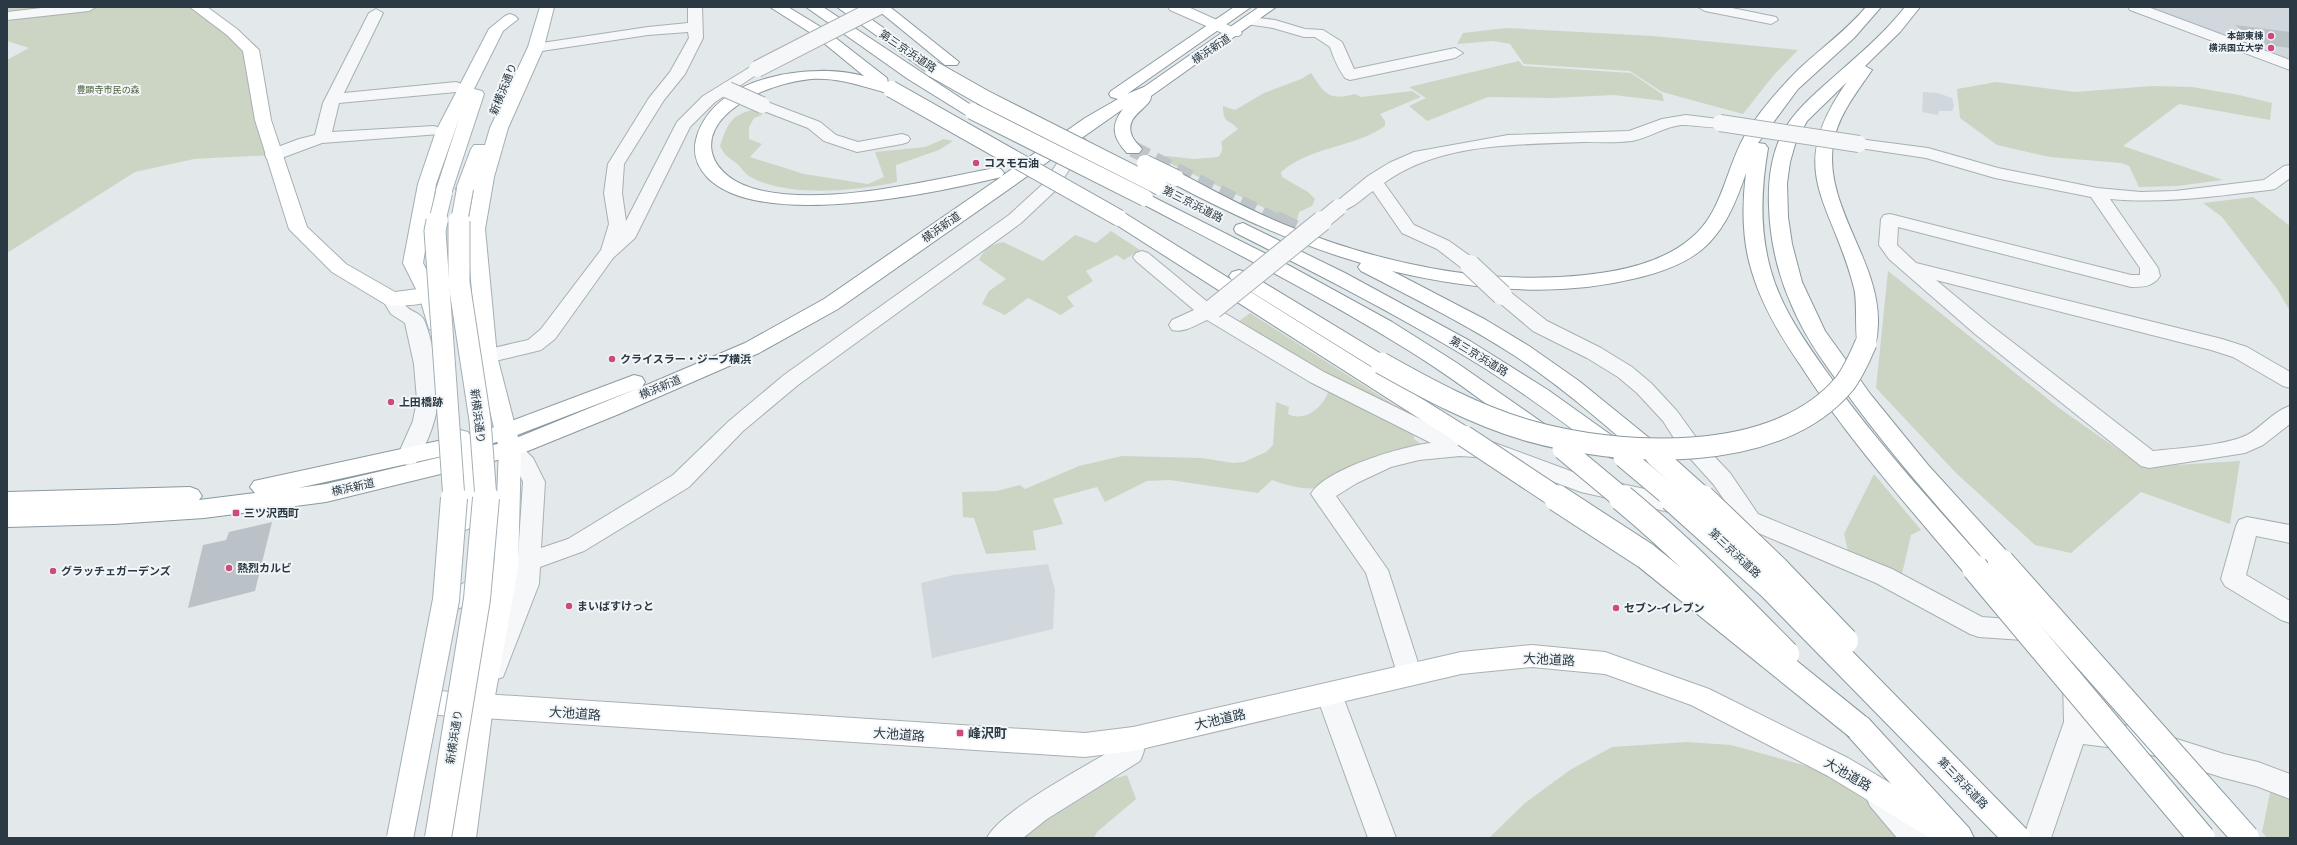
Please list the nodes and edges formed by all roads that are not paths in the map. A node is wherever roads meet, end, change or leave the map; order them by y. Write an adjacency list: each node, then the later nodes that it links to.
1 (89, 7): 21 (street)
2 (197, 7): 44 (main road)
3 (542, 7): 48 (main road, 新横浜通り)
4 (547, 7): 29 (main road)
5 (695, 7): 25 (street)
6 (777, 7): 34 (main road)
7 (812, 7): 50 (main road, 第三京浜道路, bridge)
8 (844, 7): 24 (main road, 第三京浜道路)
9 (852, 7): 24 (main road)
10 (878, 7): 32 (street, bridge)
11 (881, 7): 50 (main road, bridge)
12 (1175, 7): 23 (main road)
13 (1269, 7): 20 (main road, 横浜新道)
14 (1705, 7): 22 (street)
15 (1874, 7): 38 (main road)
16 (1913, 7): 27 (main road)
17 (2135, 7): 31 (street)
18 (376, 12): 37 (street)
19 (513, 13): 48 (main road, 新横浜通り); 56 (main road)
20 (1248, 14): 23 (main road, 横浜新道); 26 (main road, 横浜新道); 30 (street)
21 (7, 16)
22 (1771, 20)
23 (1218, 25): 26 (main road); 46 (main road, 横浜新道)
24 (871, 26): 50 (main road, 第三京浜道路, bridge)
25 (696, 27): 29 (street); 51 (street)
26 (1234, 33): 36 (main road, 横浜新道)
27 (1890, 33): 50 (main road, bridge); 96 (main road, bridge)
28 (794, 43): 32 (street)
29 (535, 48): 55 (main road)
30 (1455, 53)
31 (2290, 66)
32 (752, 73): 35 (street)
33 (456, 87): 37 (street)
34 (892, 89): 46 (main road); 50 (main road, bridge)
35 (726, 90): 42 (street, bridge); 51 (street)
36 (1150, 90): 39 (main road, 横浜新道); 43 (main road)
37 (333, 99): 41 (street)
38 (1777, 104): 50 (main road); 95 (main road, bridge)
39 (1091, 122): 63 (main road, 横浜新道); 71 (street)
40 (434, 131): 41 (street)
41 (322, 138): 44 (street)
42 (902, 138)
43 (1133, 149)
44 (273, 154): 57 (main road)
45 (2290, 170): 49 (street)
46 (995, 173): 63 (main road, 横浜新道)
47 (1374, 180): 49 (street, bridge); 58 (street, bridge); 69 (street, bridge)
48 (454, 191): 85 (main road, 新横浜通り, bridge); 87 (main road, 新横浜通り, bridge)
49 (2097, 193): 54 (street)
50 (1146, 199): 64 (main road); 79 (main road, 第三京浜道路, bridge); 84 (main road, 第三京浜道路, bridge)
51 (607, 254): 60 (street)
52 (1142, 257): 58 (street)
53 (1356, 261): 84 (main road, bridge)
54 (1910, 268): 61 (street); 62 (street)
55 (481, 283): 56 (main road); 60 (main road)
56 (429, 296): 57 (main road); 65 (main road)
57 (392, 299): 66 (street)
58 (1210, 310): 59 (street); 64 (street)
59 (1179, 325)
60 (487, 356): 63 (main road)
61 (2290, 381)
62 (2290, 413)
63 (507, 440): 65 (main road, 横浜新道); 71 (street); 72 (main road)
64 (1462, 442): 69 (street); 75 (street); 79 (main road, bridge)
65 (462, 453): 66 (main road, 横浜新道); 68 (main road, 横浜新道); 73 (main road)
66 (408, 457): 67 (main road, 横浜新道)
67 (7, 500)
68 (7, 518)
69 (1750, 520): 80 (street)
70 (2290, 534): 74 (street)
71 (529, 561): 72 (street); 78 (street)
72 (506, 569): 73 (street); 78 (main road)
73 (457, 598): 77 (main road)
74 (2290, 613)
75 (1409, 675): 76 (main road, 大池道路); 83 (main road, 大池道路)
76 (1329, 694): 81 (main road, 大池道路); 90 (street)
77 (438, 703): 78 (main road, 大池道路); 86 (main road)
78 (480, 707): 81 (main road, 大池道路); 88 (main road)
79 (1858, 727): 93 (main road, 第三京浜道路)
80 (2074, 731): 82 (street); 94 (street)
81 (1133, 739): 89 (street)
82 (2290, 787)
83 (1872, 788): 91 (street); 92 (main road, 大池道路)
84 (2009, 829)
85 (400, 838)
86 (407, 838)
87 (438, 838)
88 (461, 838)
89 (1001, 838)
90 (1382, 838)
91 (1915, 838)
92 (1956, 838)
93 (1959, 838)
94 (2038, 838)
95 (2202, 838)
96 (2246, 838)

